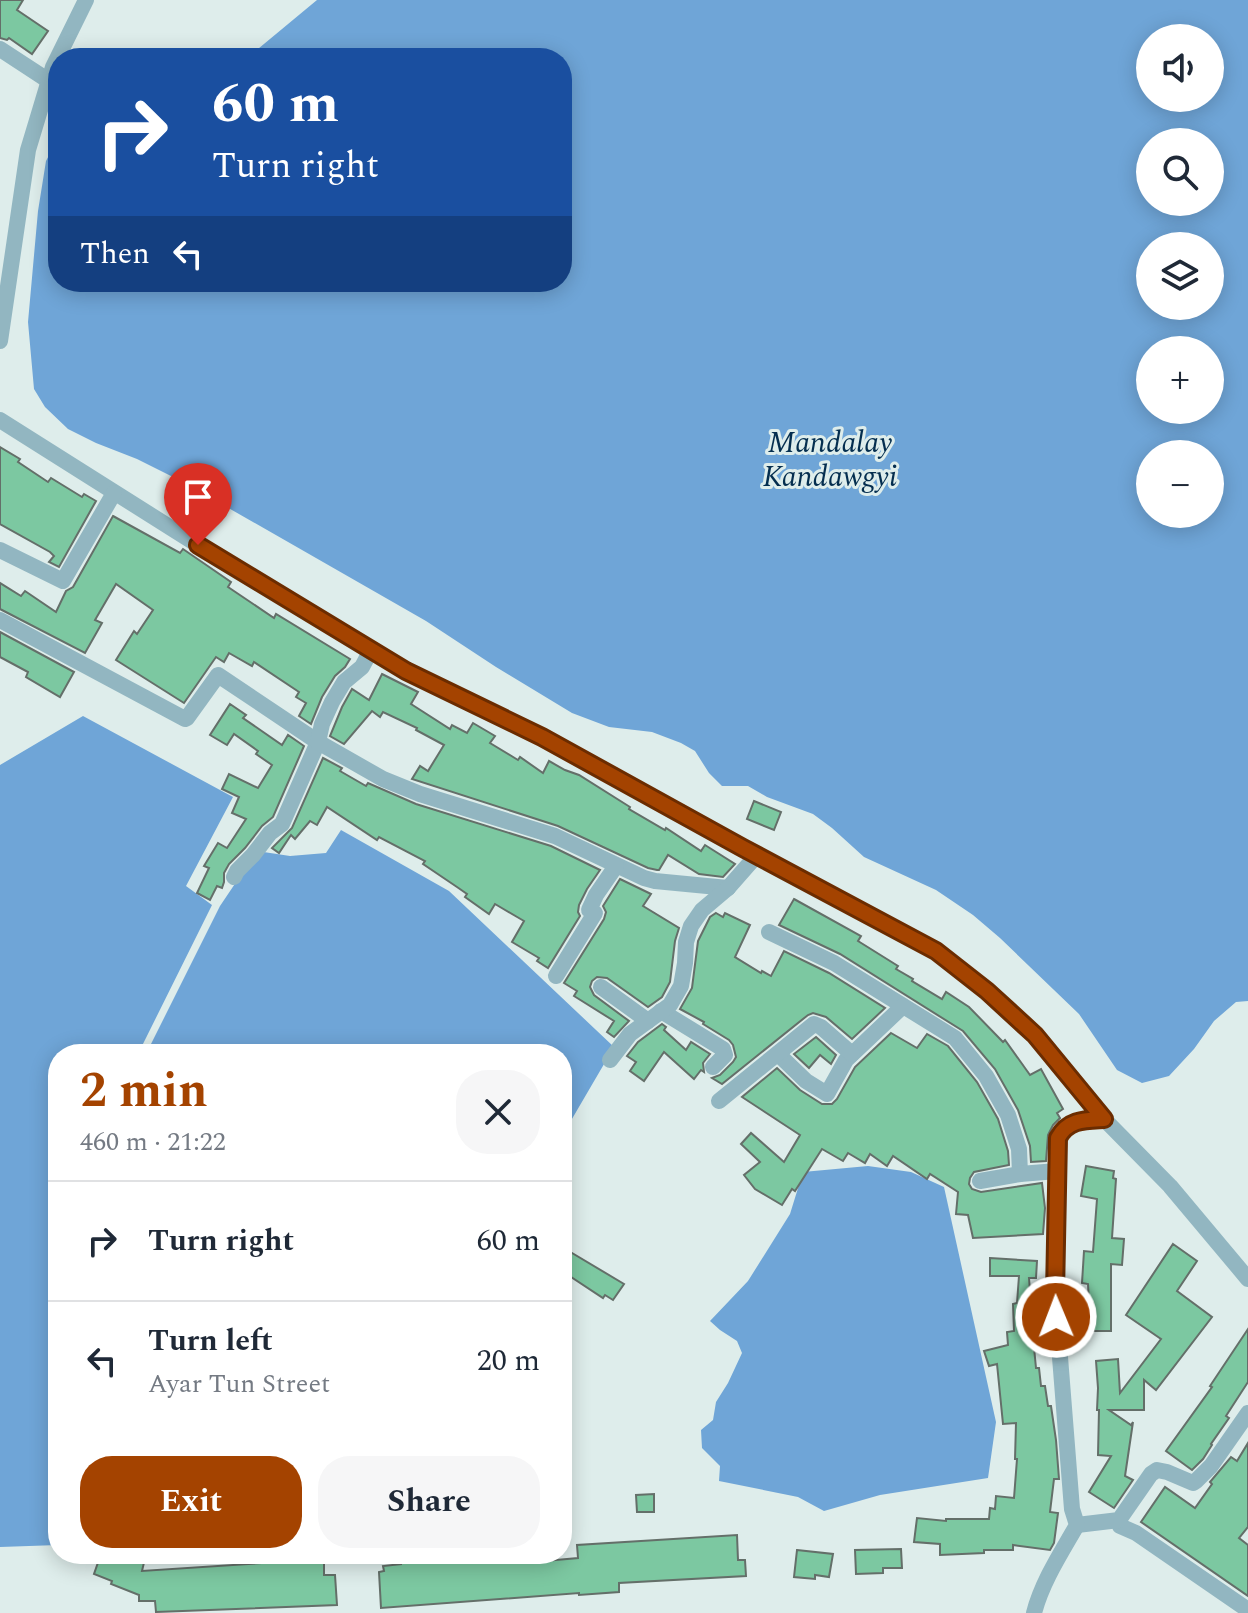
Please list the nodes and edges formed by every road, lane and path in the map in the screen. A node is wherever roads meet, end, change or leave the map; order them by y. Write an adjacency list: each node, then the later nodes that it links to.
1 (86, 0): 2 (street)
2 (62, 48)
3 (0, 49): 4 (street)
4 (48, 80)
5 (48, 84): 6 (street)
6 (0, 341)
7 (0, 420): 8 (street)
8 (114, 493): 9 (street); 11 (street)
9 (0, 550)
10 (0, 620): 12 (street)
11 (371, 650): 12 (street); 13 (street)
12 (318, 742): 14 (street); 15 (street)
13 (757, 855): 16 (street); 27 (street)
14 (616, 866): 16 (street); 18 (street)
15 (234, 877)
16 (728, 888): 21 (street)
17 (769, 932): 20 (street)
18 (556, 976)
19 (601, 987): 21 (street)
20 (903, 1006): 23 (street); 29 (street)
21 (654, 1016): 24 (street); 25 (street)
22 (778, 1054): 23 (street); 23 (street); 26 (street)
23 (852, 1054)
24 (610, 1060)
25 (713, 1067)
26 (719, 1101)
27 (1104, 1119): 28 (street); 31 (street)
28 (1057, 1171): 29 (street); 34 (street)
29 (1020, 1174): 30 (street)
30 (980, 1181)
31 (1248, 1279)
32 (1248, 1413): 33 (street)
33 (1119, 1520): 34 (street); 35 (street)
34 (1077, 1525): 36 (street)
35 (1248, 1610)
36 (1034, 1613)

